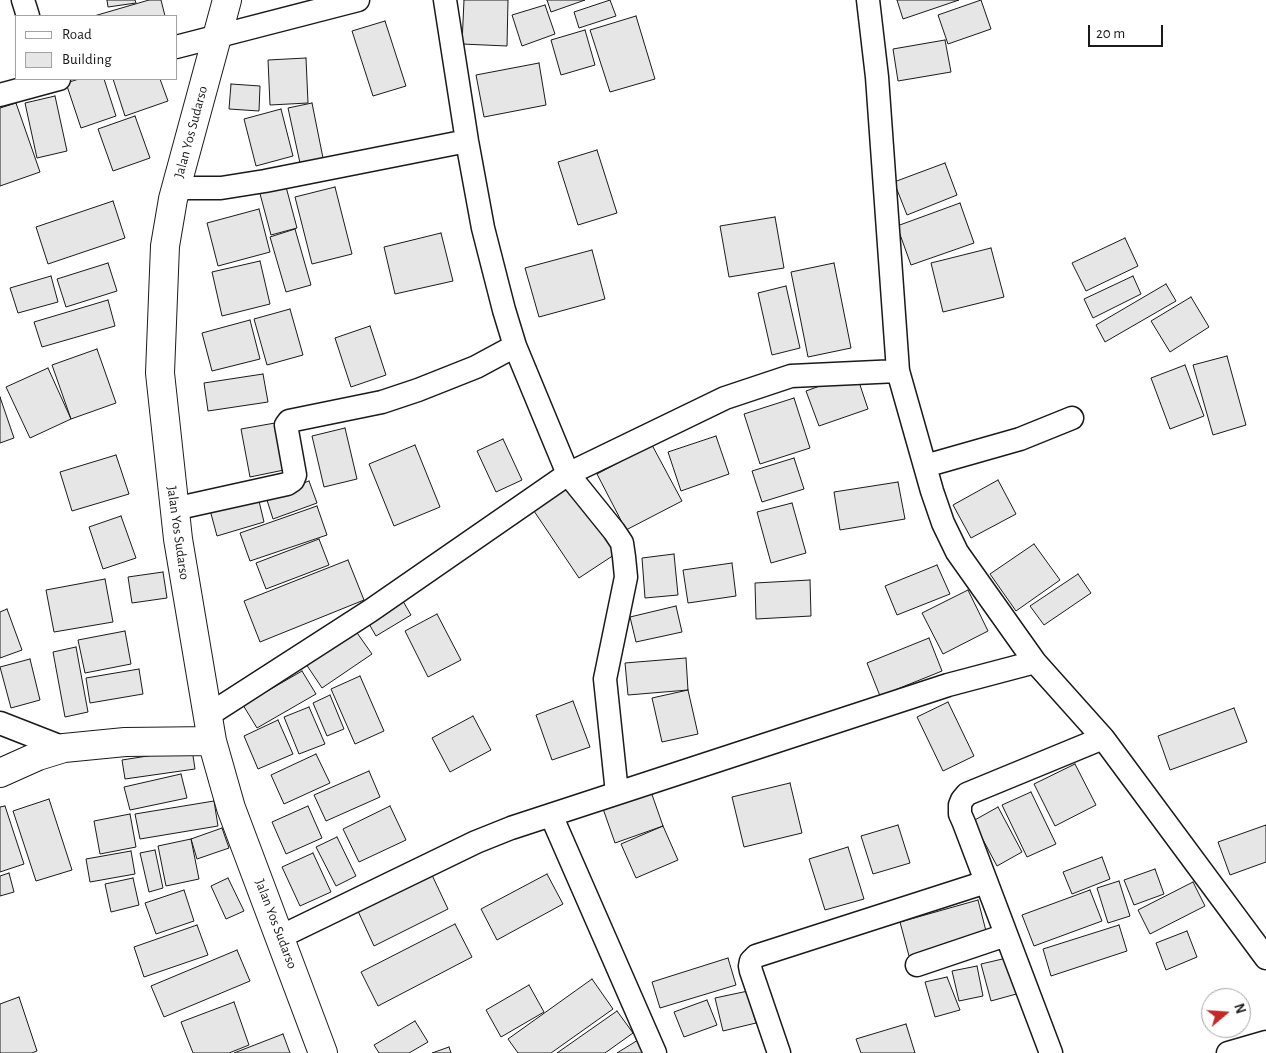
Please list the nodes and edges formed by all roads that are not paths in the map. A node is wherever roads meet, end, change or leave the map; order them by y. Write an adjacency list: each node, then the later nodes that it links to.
1 (23, 0): 6 (street)
2 (227, 0): 7 (main road, Jalan Yos Sudarso)
3 (358, 0): 7 (street)
4 (445, 0): 11 (street)
5 (868, 0): 14 (street)
6 (28, 15)
7 (217, 36): 8 (street); 12 (main road, Jalan Yos Sudarso)
8 (178, 46)
9 (49, 80): 10 (street)
10 (0, 95)
11 (467, 141): 12 (street); 13 (street)
12 (176, 188): 18 (main road, Jalan Yos Sudarso)
13 (515, 346): 17 (street); 18 (street)
14 (898, 371): 16 (street); 17 (street)
15 (1072, 418): 16 (street)
16 (925, 466): 19 (street)
17 (568, 474): 21 (street); 25 (street)
18 (174, 510): 21 (main road, Jalan Yos Sudarso)
19 (1035, 662): 22 (street); 25 (street)
20 (0, 723): 23 (street)
21 (210, 729): 23 (main road); 29 (main road, Jalan Yos Sudarso)
22 (1103, 738): 27 (street); 30 (street)
23 (64, 748): 24 (main road)
24 (0, 773)
25 (617, 793): 26 (street)
26 (551, 815): 29 (street); 34 (street)
27 (986, 882): 28 (street); 35 (street)
28 (1006, 935): 31 (street); 36 (street)
29 (280, 937): 33 (main road, Jalan Yos Sudarso)
30 (1266, 958)
31 (916, 965)
32 (1266, 1042): 37 (street)
33 (323, 1053)
34 (655, 1053)
35 (779, 1053)
36 (1050, 1053)
37 (1228, 1053)

